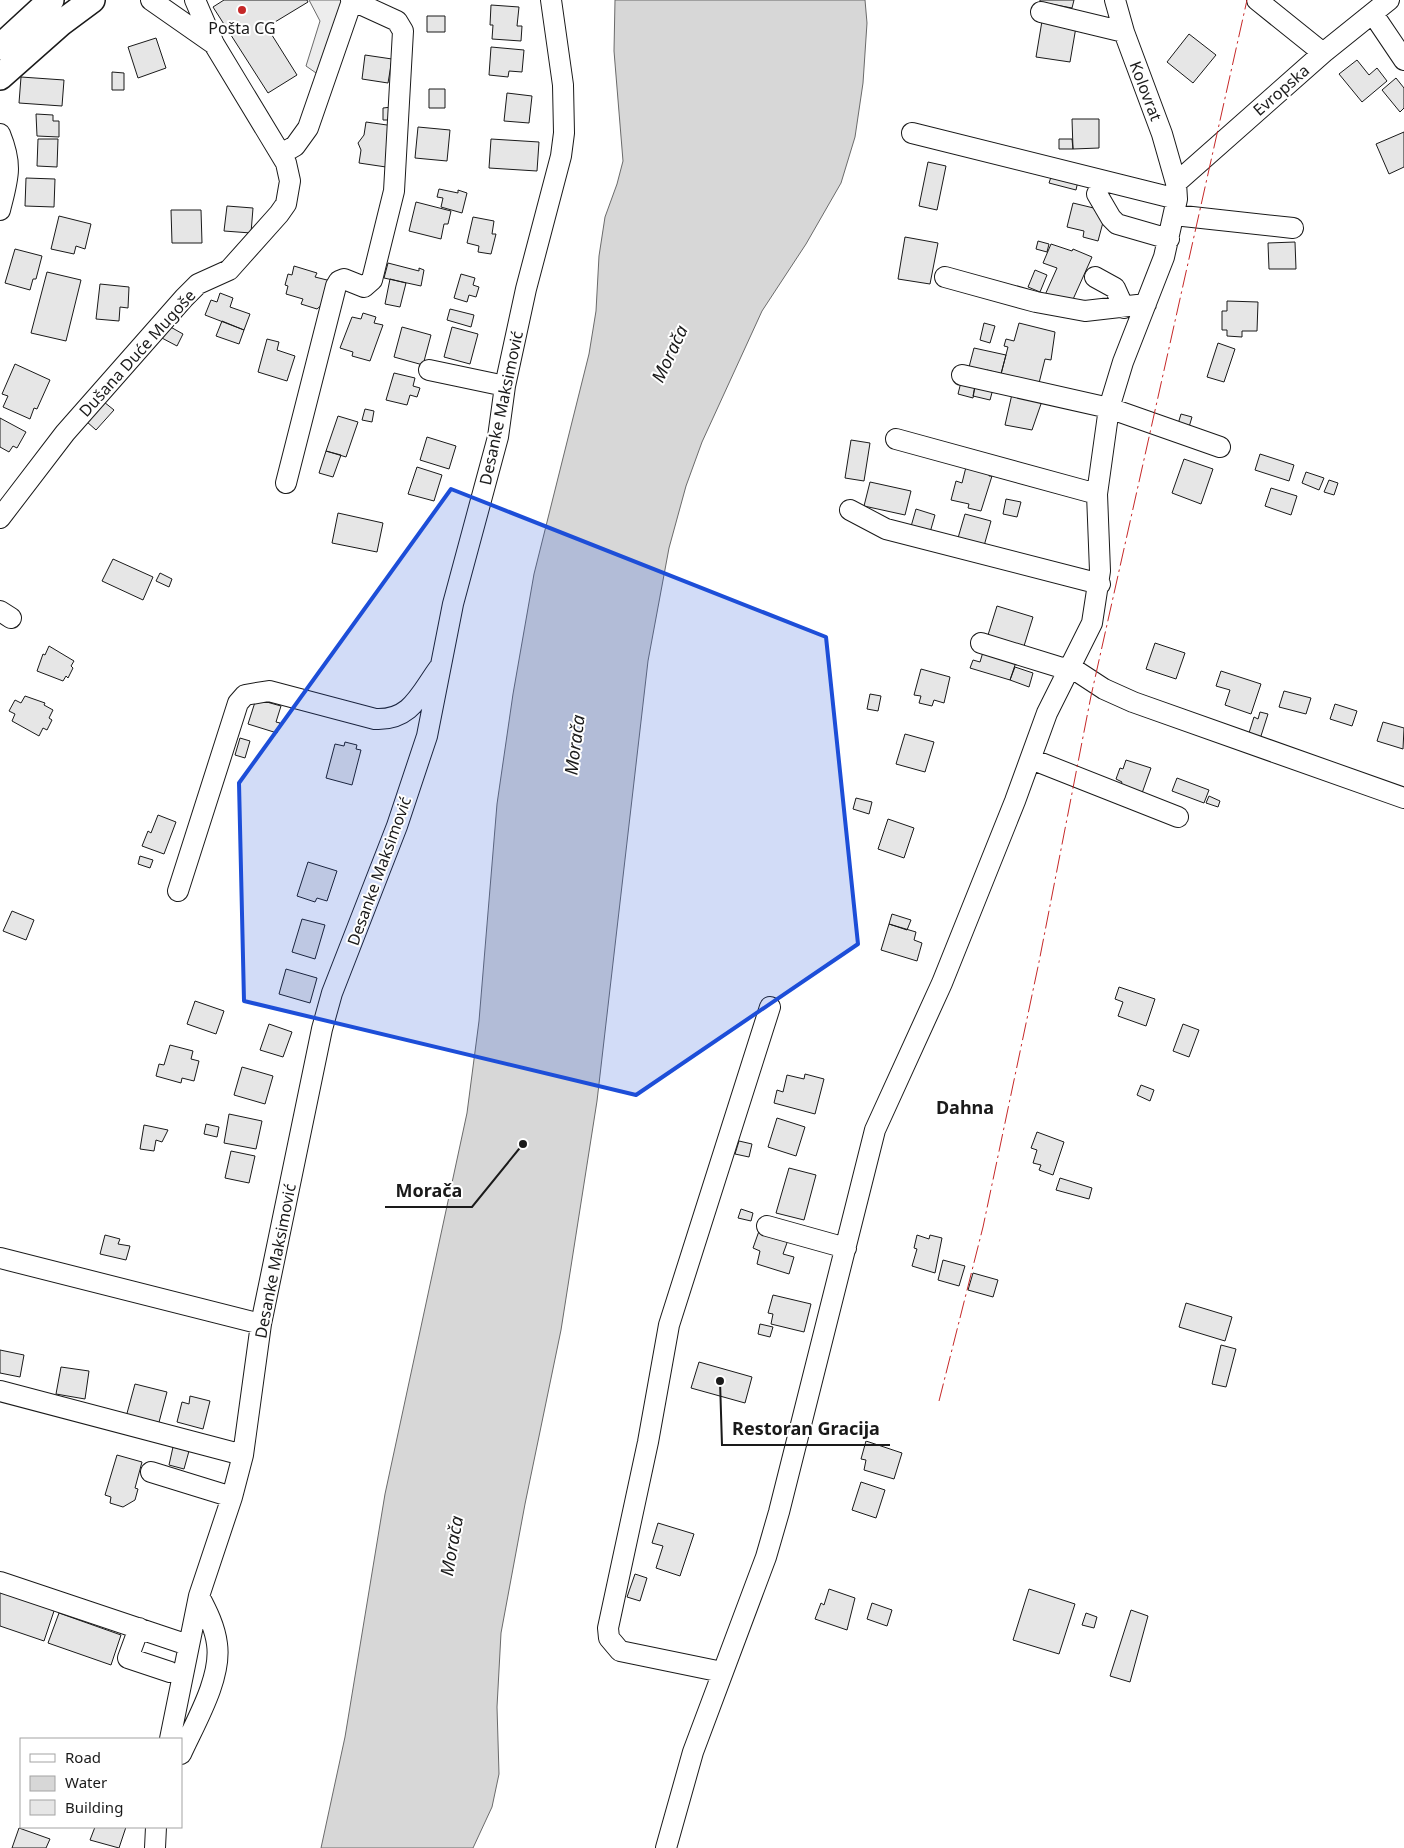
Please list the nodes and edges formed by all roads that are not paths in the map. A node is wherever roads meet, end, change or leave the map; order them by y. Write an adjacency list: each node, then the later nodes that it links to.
1 (51, 0): 14 (main road)
2 (92, 0): 17 (main road)
3 (150, 0): 13 (street, Dušana Duće Mugoše)
4 (196, 0): 13 (street, Dušana Duće Mugoše)
5 (352, 0): 20 (street); 36 (street)
6 (551, 0): 32 (street, Desanke Maksimović)
7 (1115, 0): 12 (street, Kolovrat)
8 (1257, 0): 15 (street)
9 (1389, 0): 11 (street, Evropska)
10 (1041, 12): 12 (street)
11 (1373, 14): 15 (street, Evropska); 16 (street)
12 (1124, 32): 22 (street, Kolovrat)
13 (214, 44): 20 (street, Dušana Duće Mugoše)
14 (0, 47)
15 (1323, 53): 22 (street, Evropska)
16 (1404, 60)
17 (0, 77)
18 (912, 133): 22 (street)
19 (0, 134): 23 (street)
20 (281, 154): 39 (street, Dušana Duće Mugoše)
21 (1097, 194): 25 (street)
22 (1176, 199): 24 (street); 25 (street)
23 (0, 210)
24 (1293, 228)
25 (1169, 239): 28 (street)
26 (945, 276): 29 (street)
27 (1095, 277): 29 (street)
28 (1146, 304): 29 (street); 33 (street)
29 (1124, 308)
30 (429, 370): 32 (street)
31 (962, 375): 33 (street)
32 (505, 386): 42 (street, Desanke Maksimović)
33 (1109, 408): 35 (street); 37 (street)
34 (896, 439): 37 (street)
35 (1220, 447)
36 (286, 483)
37 (1097, 494): 40 (street)
38 (850, 510): 40 (street)
39 (0, 518)
40 (1100, 584): 43 (street)
41 (981, 643): 43 (street)
42 (442, 664): 47 (street); 52 (street, Desanke Maksimović)
43 (1071, 668): 44 (street); 45 (street)
44 (1031, 759): 46 (street); 50 (street)
45 (1404, 798)
46 (1178, 817)
47 (178, 891)
48 (770, 1007): 62 (street)
49 (767, 1226): 50 (street)
50 (846, 1248): 62 (street)
51 (0, 1258): 52 (street)
52 (261, 1324): 54 (street, Desanke Maksimović)
53 (0, 1391): 54 (street)
54 (243, 1455): 56 (street, Desanke Maksimović)
55 (151, 1472): 56 (street)
56 (232, 1497): 58 (street, Desanke Maksimović)
57 (0, 1582): 59 (street)
58 (199, 1596): 60 (street, Desanke Maksimović); 64 (street)
59 (139, 1628): 60 (street); 61 (street)
60 (188, 1645): 63 (street, Desanke Maksimović)
61 (170, 1672)
62 (722, 1672): 67 (street)
63 (170, 1738)
64 (182, 1752)
65 (156, 1828): 66 (street)
66 (155, 1848)
67 (666, 1848)

